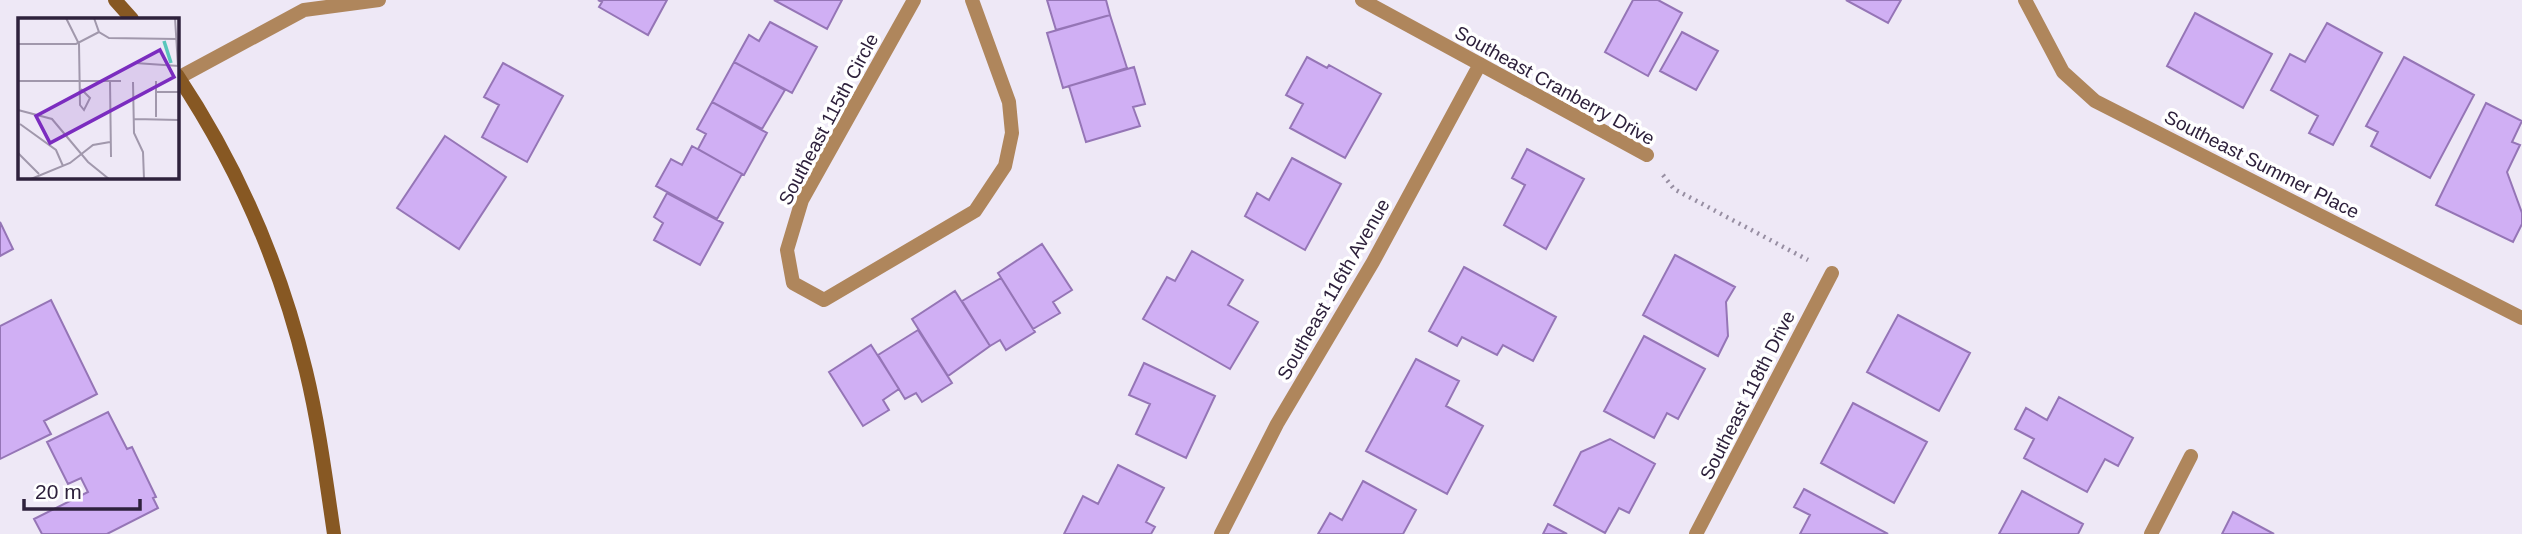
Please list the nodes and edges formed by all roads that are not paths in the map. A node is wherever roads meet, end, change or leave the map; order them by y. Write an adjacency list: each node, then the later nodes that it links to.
1 (115, 0): 7 (street)
2 (379, 0): 9 (street)
3 (914, 0): 4 (street, Southeast 115th Circle)
4 (972, 0)
5 (1362, 0): 8 (street, Southeast Cranberry Drive)
6 (2025, 0): 12 (street, Southeast Summer Place)
7 (131, 18)
8 (1480, 64): 10 (street, Southeast Cranberry Drive); 15 (street, Southeast 116th Avenue)
9 (178, 76): 14 (street)
10 (1647, 155)
11 (1832, 273): 16 (street, Southeast 118th Drive)
12 (2522, 318)
13 (2191, 456): 17 (street)
14 (334, 534)
15 (1221, 534)
16 (1696, 534)
17 (2151, 534)

